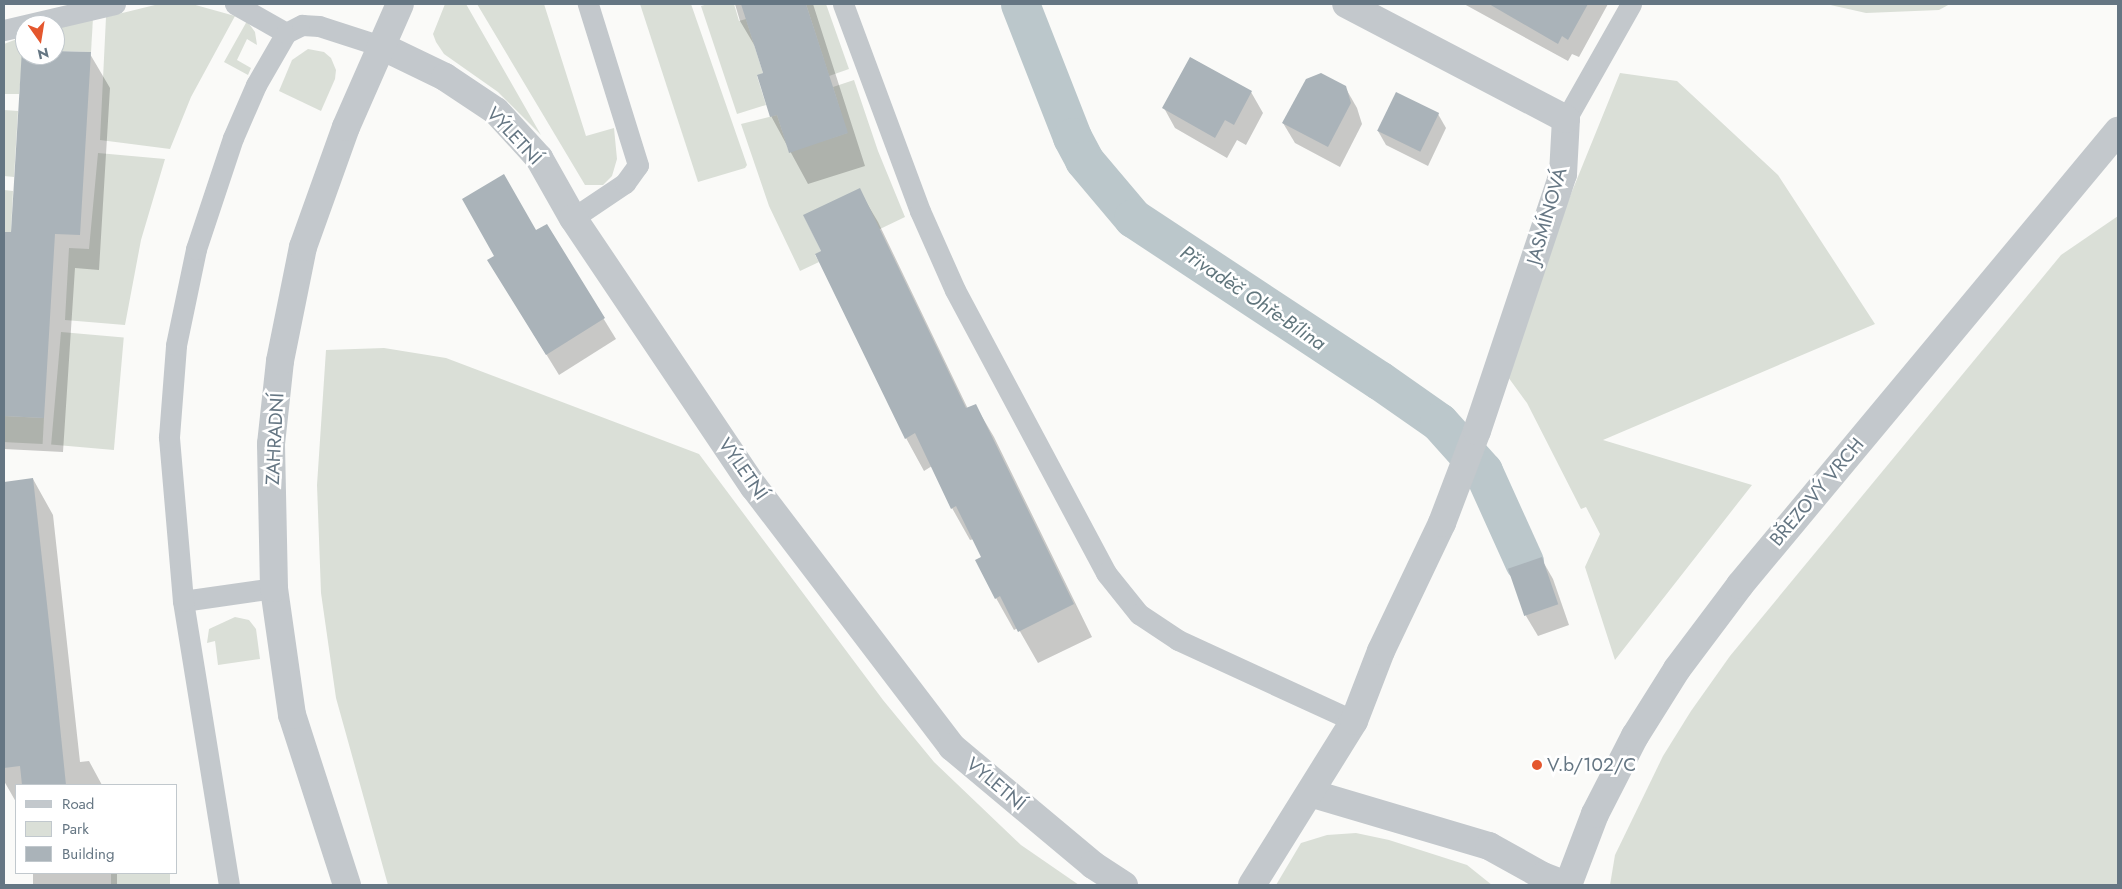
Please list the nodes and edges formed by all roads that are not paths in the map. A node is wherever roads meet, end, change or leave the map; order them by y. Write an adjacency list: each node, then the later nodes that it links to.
1 (115, 4): 8 (lane)
2 (234, 4): 9 (lane)
3 (400, 4): 10 (street, ZAHRADNÍ)
4 (588, 4): 13 (lane)
5 (843, 4): 16 (lane)
6 (1346, 4): 11 (street)
7 (1631, 4): 11 (lane)
8 (4, 30)
9 (286, 33): 10 (lane); 15 (lane)
10 (381, 46): 13 (street, VÝLETNÍ); 14 (street, ZAHRADNÍ)
11 (1566, 119): 16 (street, JASMÍNOVÁ)
12 (2118, 131): 22 (street, BŘEZOVÝ VRCH)
13 (573, 218): 20 (street, VÝLETNÍ)
14 (274, 588): 15 (lane); 19 (street, ZAHRADNÍ)
15 (184, 601): 18 (lane)
16 (1354, 721): 17 (street, JASMÍNOVÁ)
17 (1310, 793): 21 (street); 22 (street)
18 (229, 885)
19 (347, 885)
20 (1124, 885)
21 (1252, 885)
22 (1567, 885)

